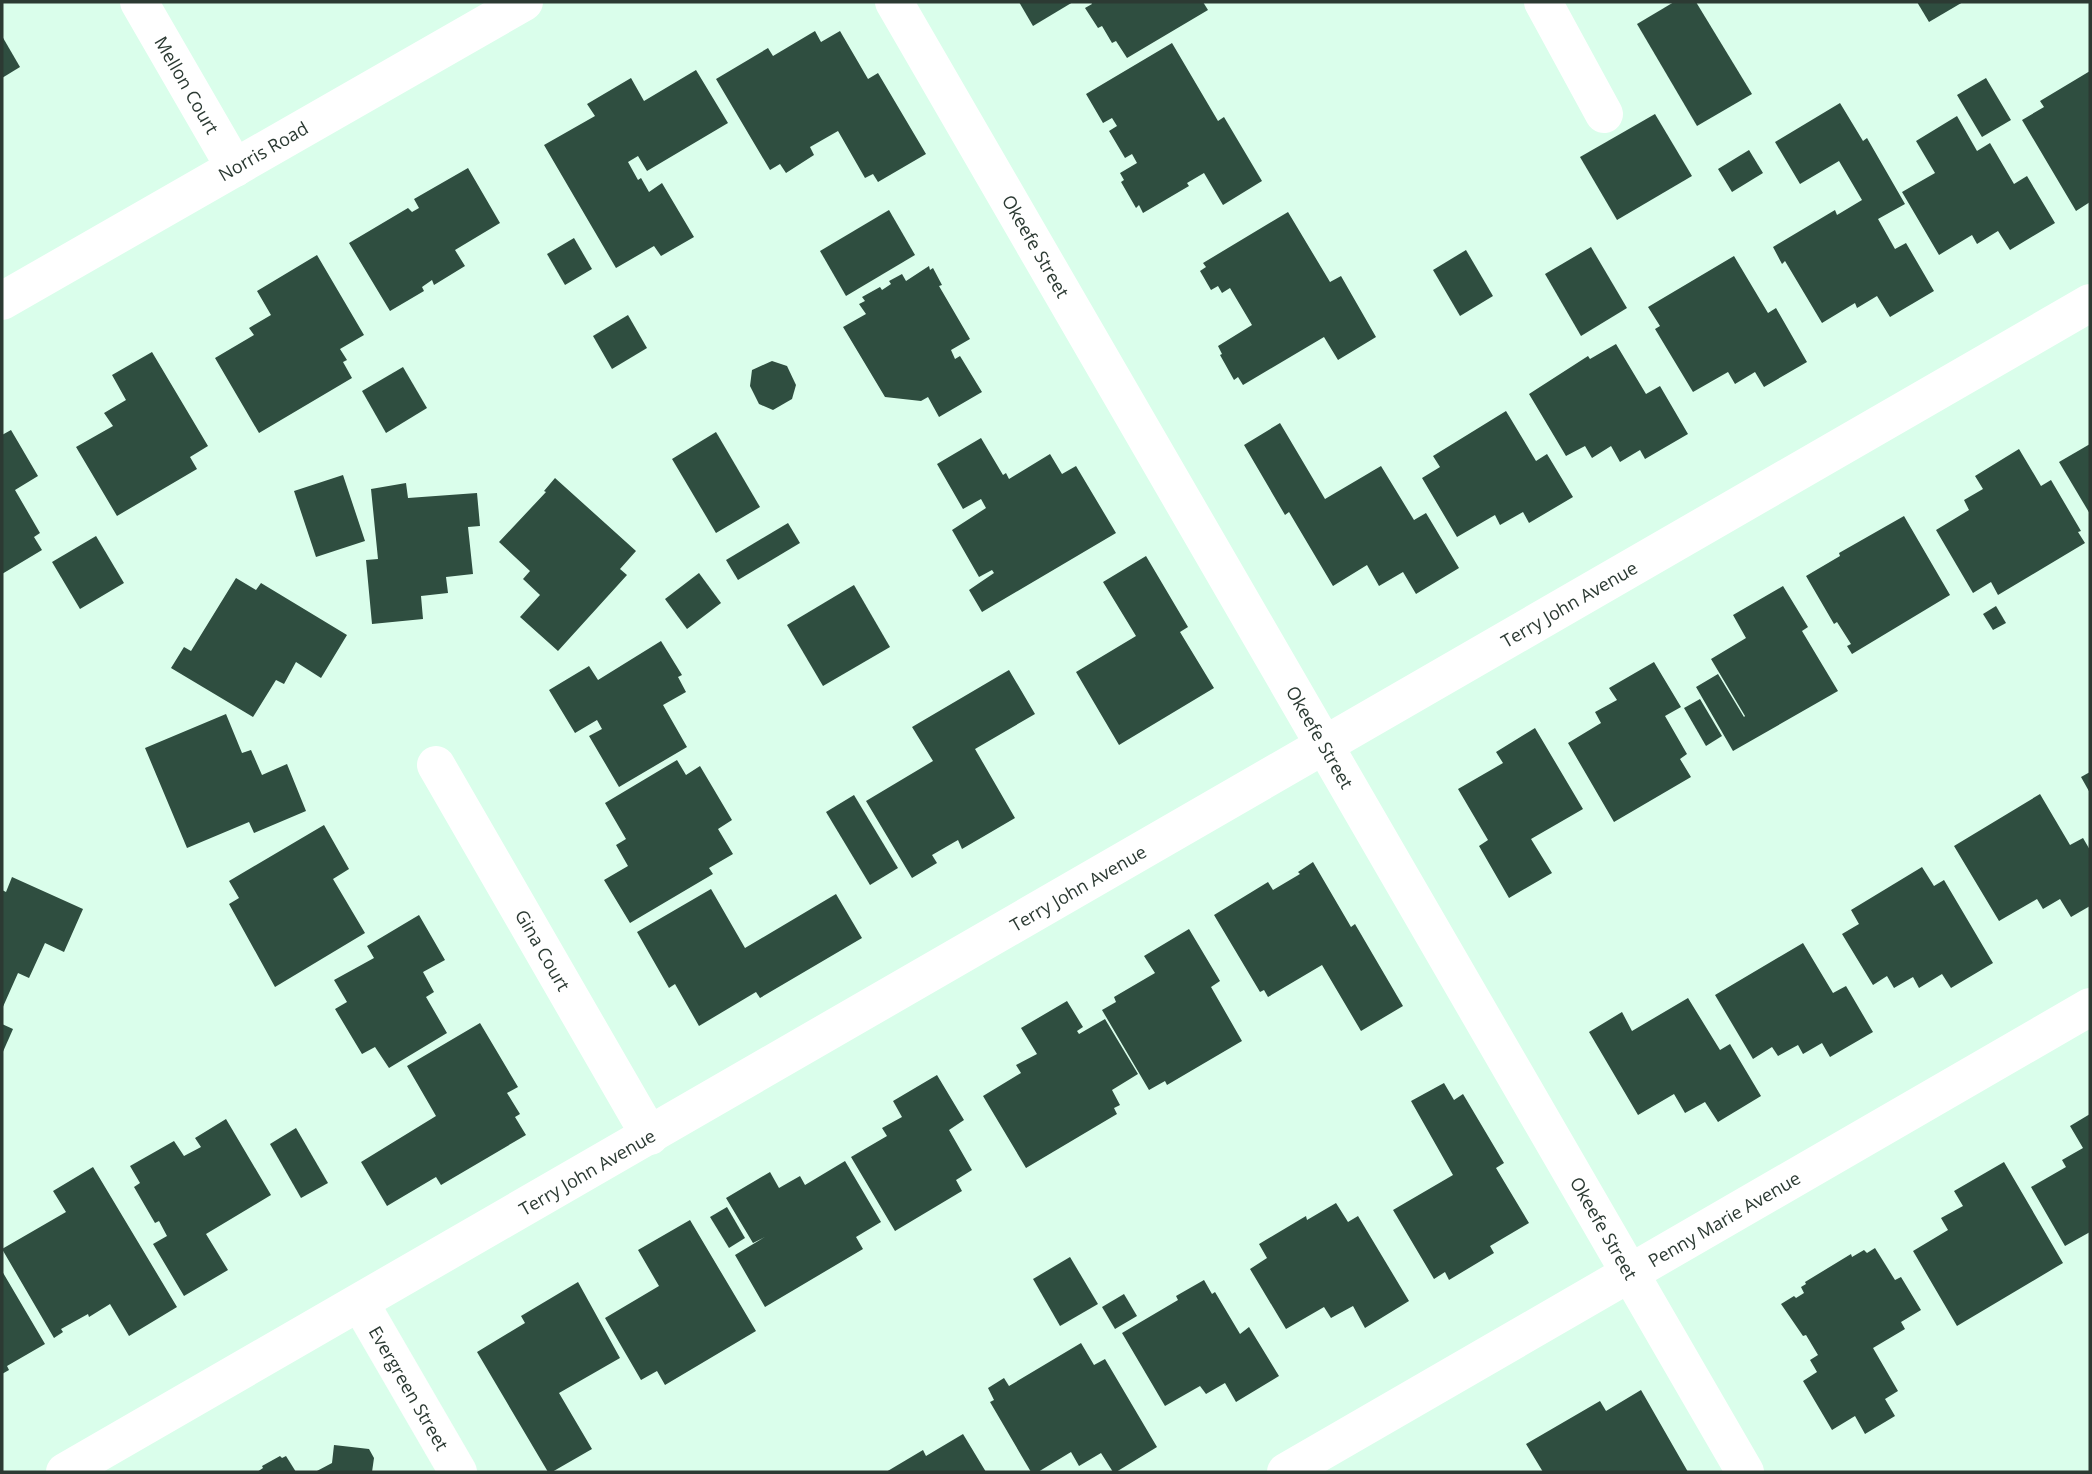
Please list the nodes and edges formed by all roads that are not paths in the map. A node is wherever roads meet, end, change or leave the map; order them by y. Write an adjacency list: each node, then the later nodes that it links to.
1 (139, 2): 6 (street, Mellon Court)
2 (524, 2): 6 (street, Norris Road)
3 (894, 2): 9 (street, Okeefe Street)
4 (1543, 2): 5 (street)
5 (1604, 114)
6 (234, 168): 7 (street, Norris Road)
7 (2, 301)
8 (2090, 303): 9 (street, Terry John Avenue)
9 (1325, 745): 12 (street, Terry John Avenue); 13 (street, Okeefe Street)
10 (436, 765): 12 (street, Gina Court)
11 (2090, 1007): 13 (street, Penny Marie Avenue)
12 (650, 1136): 14 (street, Terry John Avenue)
13 (1630, 1273): 17 (street, Penny Marie Avenue); 18 (street, Okeefe Street)
14 (360, 1303): 15 (street, Terry John Avenue); 16 (street, Evergreen Street)
15 (65, 1472)
16 (458, 1472)
17 (1286, 1472)
18 (1745, 1472)

